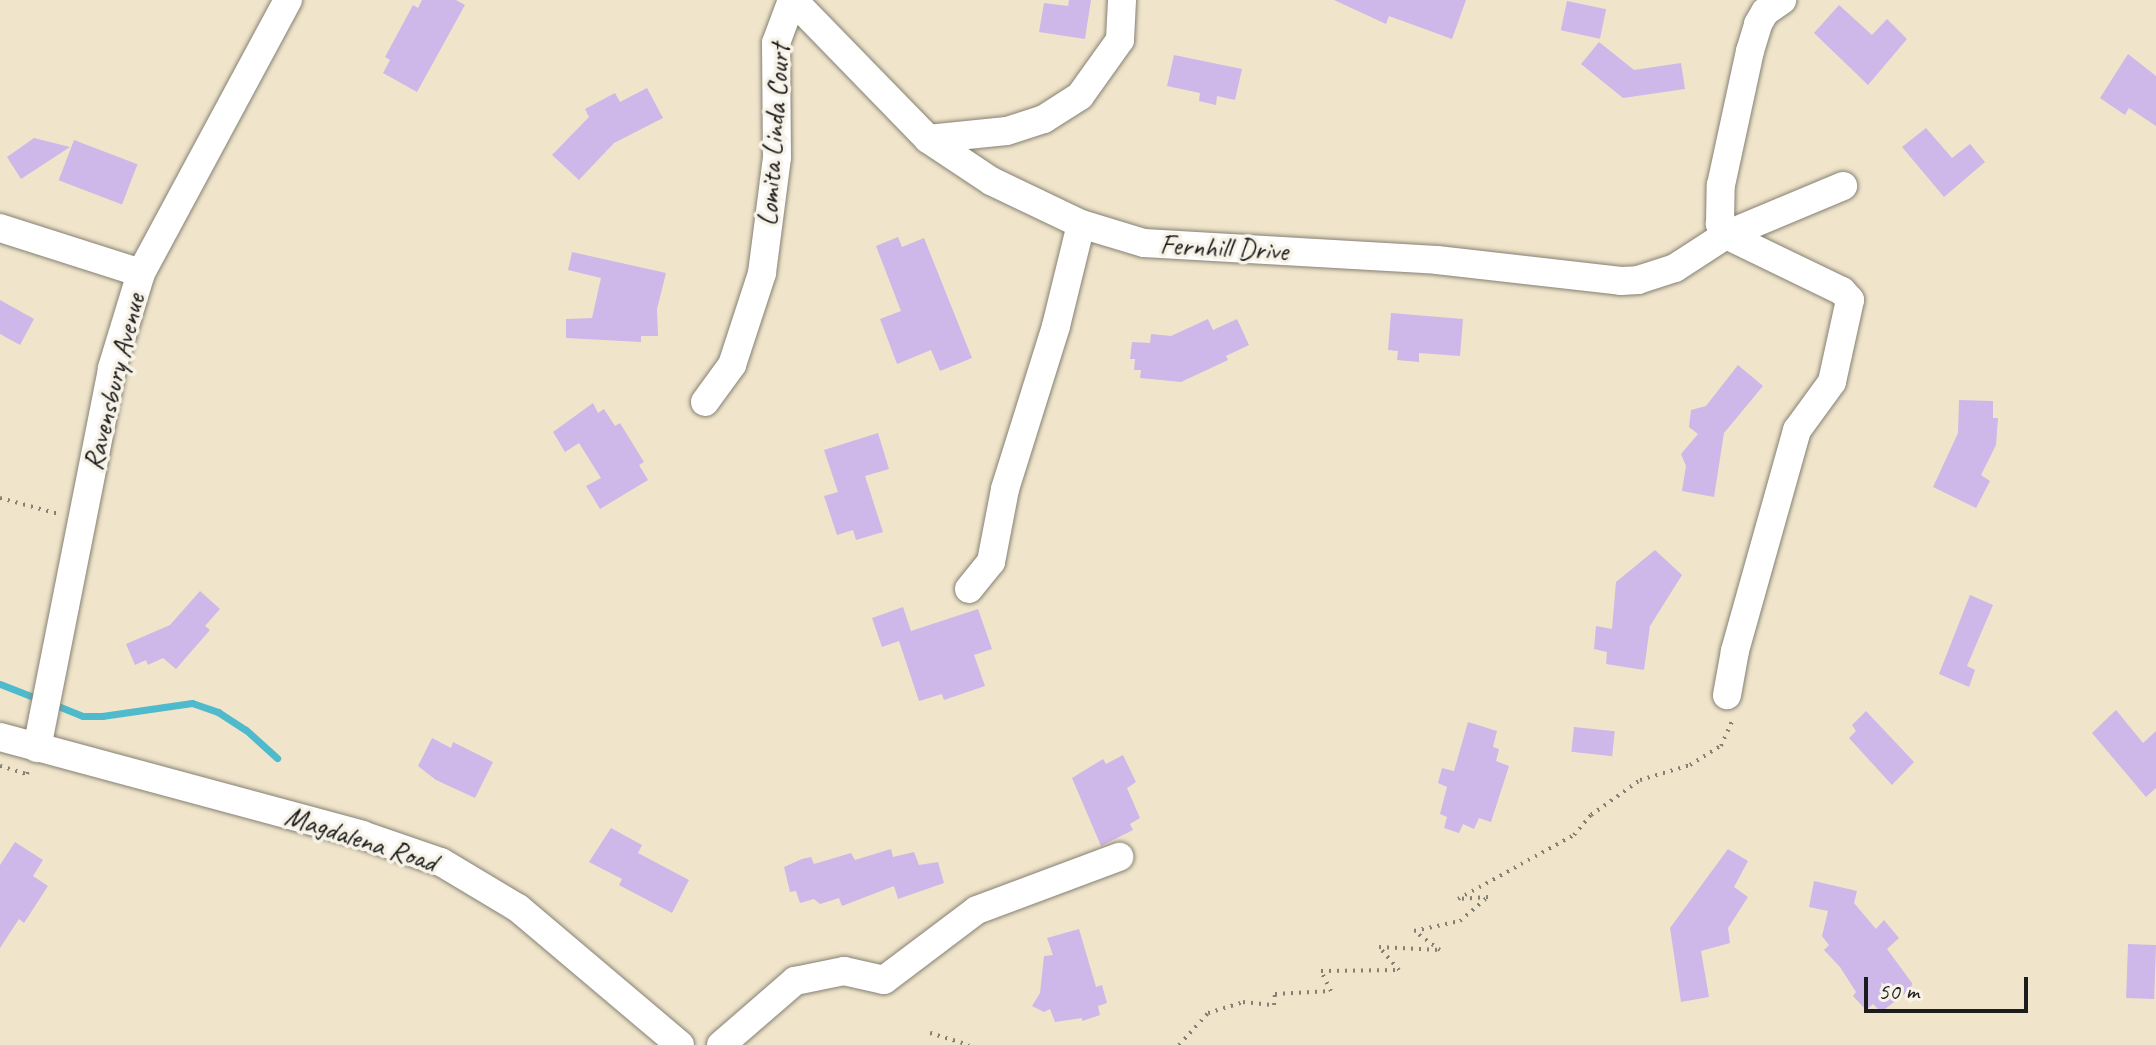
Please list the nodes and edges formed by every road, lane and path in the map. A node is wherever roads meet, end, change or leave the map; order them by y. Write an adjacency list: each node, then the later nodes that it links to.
1 (288, 0): 10 (street, Ravensbury Avenue)
2 (792, 0): 5 (street, Fernhill Drive); 11 (street, Lomita Linda Court)
3 (1122, 0): 5 (street)
4 (1782, 0): 9 (street)
5 (928, 139): 7 (street, Fernhill Drive)
6 (1843, 186): 9 (street, Fernhill Drive)
7 (1081, 224): 9 (street, Fernhill Drive); 14 (street)
8 (0, 228): 10 (street)
9 (1726, 235): 15 (street)
10 (141, 273): 13 (street, Ravensbury Avenue)
11 (705, 402)
12 (0, 498): 13 (path)
13 (81, 521): 17 (street, Ravensbury Avenue)
14 (969, 589)
15 (1727, 695): 23 (path)
16 (0, 737): 17 (street, Magdalena Road)
17 (37, 748): 20 (street, Magdalena Road)
18 (1119, 857): 21 (street)
19 (930, 1033): 22 (path)
20 (680, 1045)
21 (721, 1045)
22 (969, 1045)
23 (1179, 1045)

